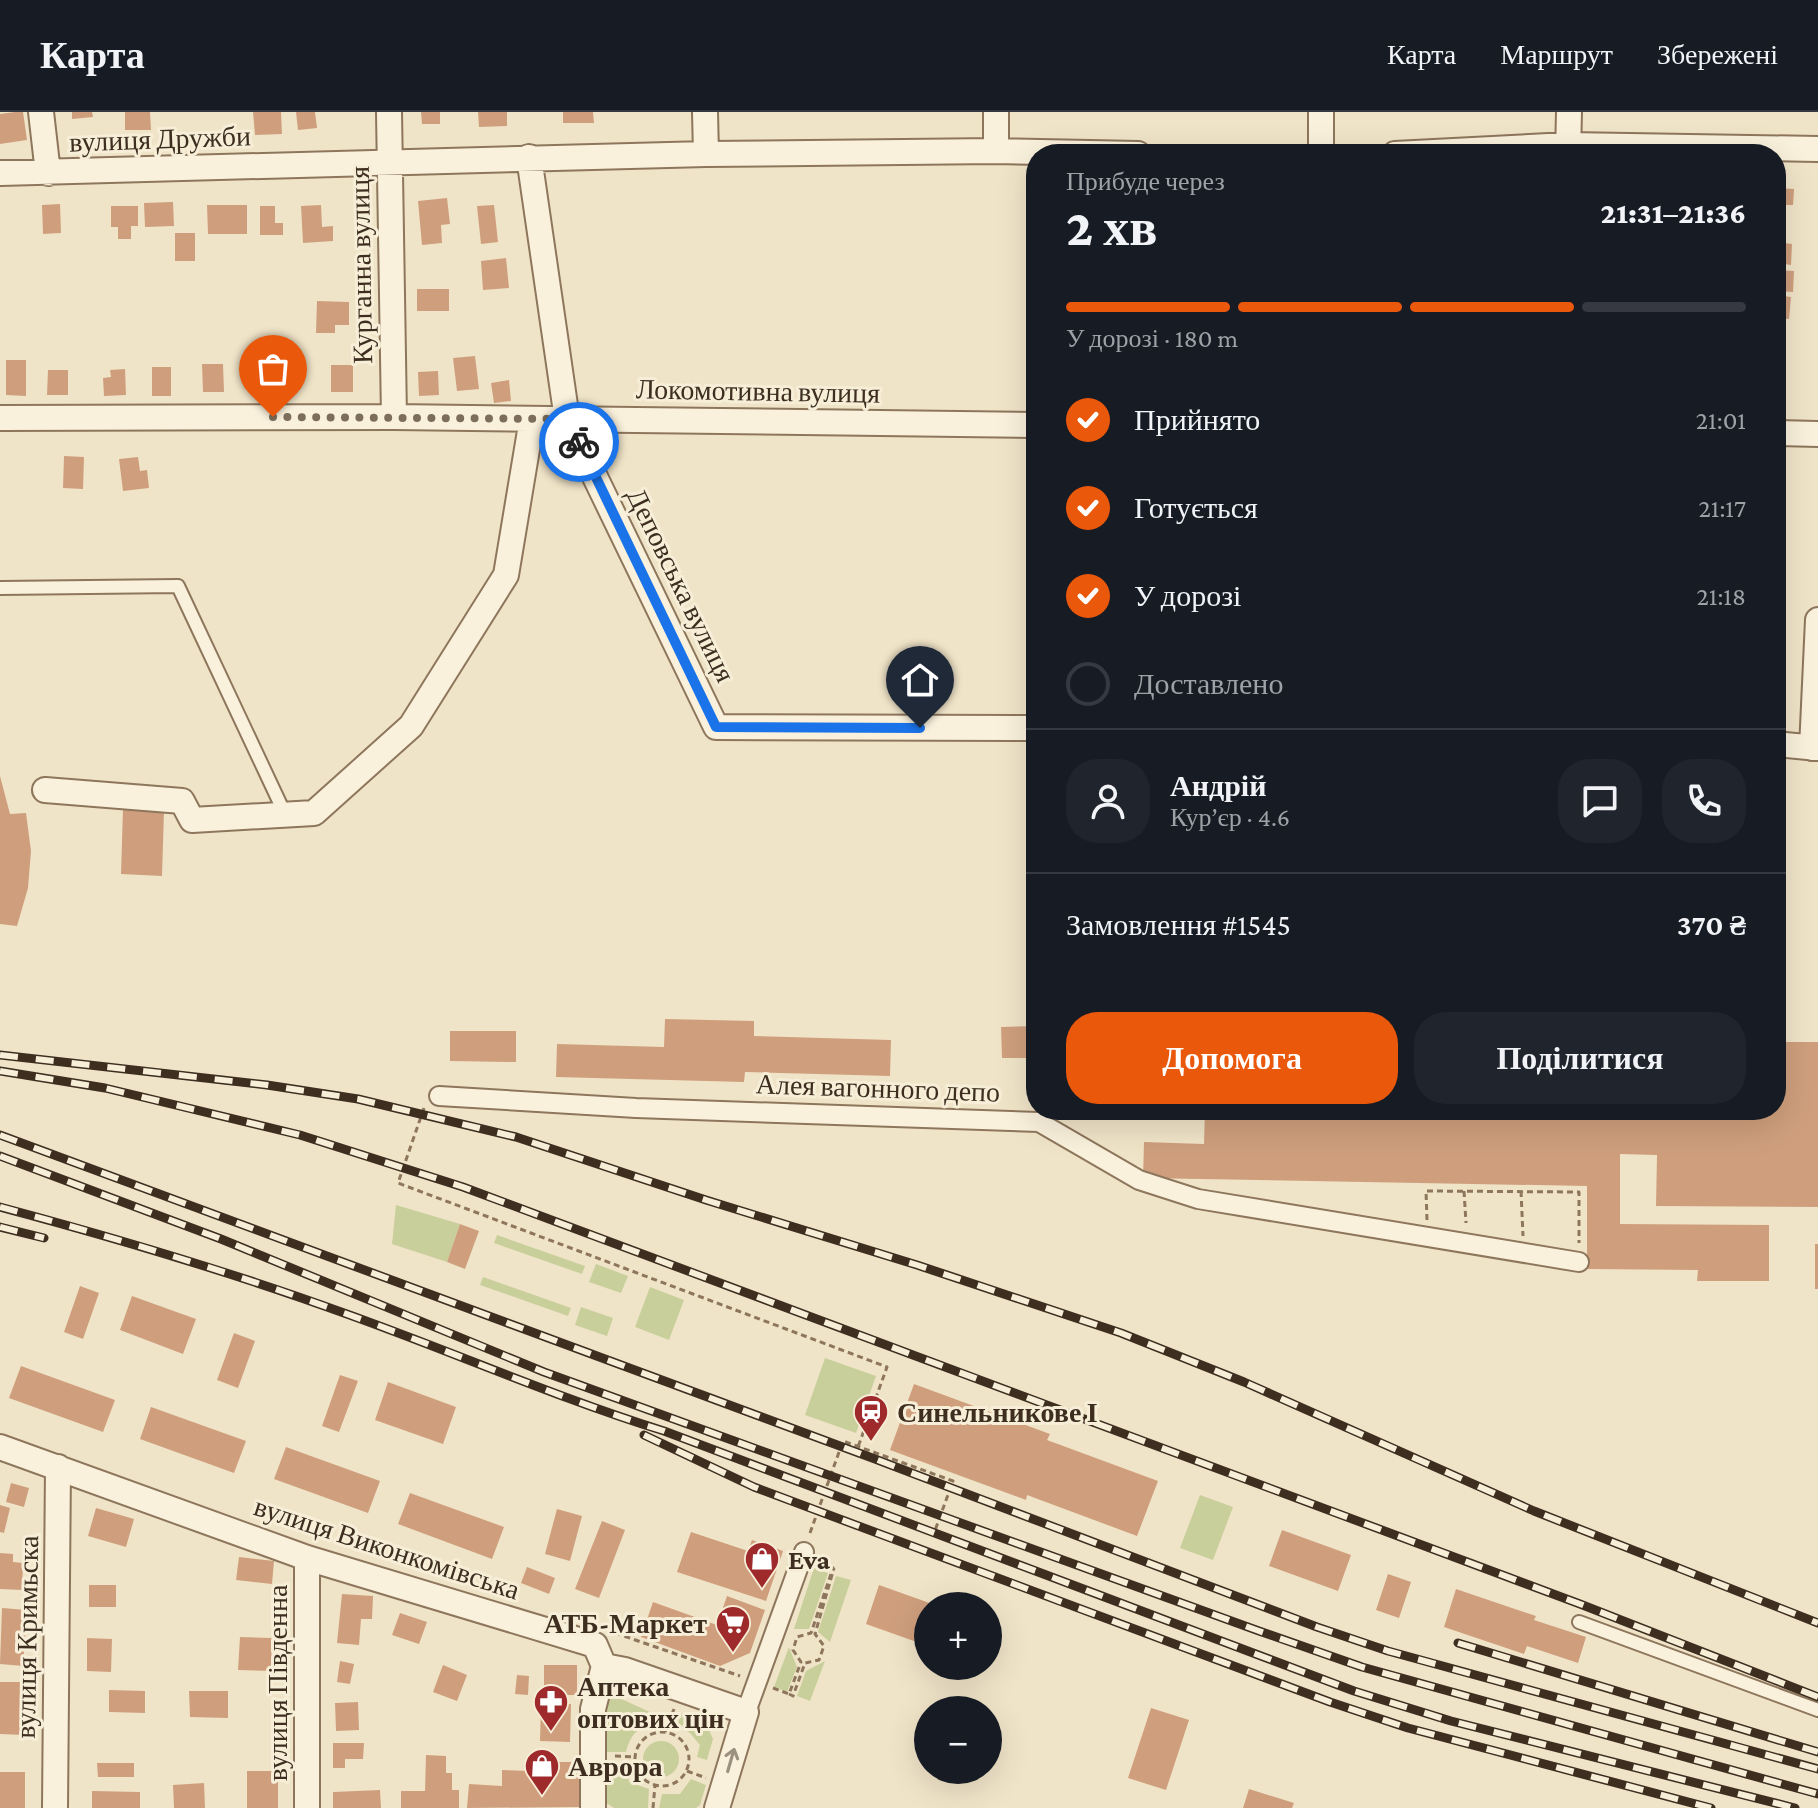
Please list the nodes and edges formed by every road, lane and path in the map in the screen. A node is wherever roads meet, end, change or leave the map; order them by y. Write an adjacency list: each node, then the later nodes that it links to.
1 (41, 112): 17 (street)
2 (389, 112): 15 (street, Курганна вулиця)
3 (705, 112): 13 (street)
4 (996, 112): 11 (street)
5 (1321, 112): 7 (street)
6 (1569, 112): 8 (street)
7 (1321, 144)
8 (1568, 144)
9 (1786, 149): 10 (street)
10 (1818, 149)
11 (996, 151): 12 (street, вулиця Дружби); 13 (street, вулиця Дружби)
12 (1026, 152)
13 (706, 154): 14 (street, вулиця Дружби)
14 (529, 157): 15 (street, вулиця Дружби); 21 (street, Деповська вулиця)
15 (390, 162): 17 (street, вулиця Дружби); 18 (street, Курганна вулиця)
16 (0, 173): 17 (street, вулиця Дружби)
17 (48, 173)
18 (394, 417): 19 (street, Локомотивна вулиця); 20 (street, Локомотивна вулиця)
19 (0, 418)
20 (532, 419): 21 (street, Локомотивна вулиця); 31 (street)
21 (567, 419): 22 (street, Локомотивна вулиця); 27 (street, Деповська вулиця)
22 (1026, 425)
23 (1786, 433): 24 (street)
24 (1818, 434)
25 (0, 588): 31 (lane)
26 (1818, 620): 29 (street)
27 (1026, 728)
28 (1786, 745): 29 (street)
29 (1815, 748)
30 (45, 790): 31 (street)
31 (285, 814)
32 (439, 1096): 35 (street, Алея вагонного депо); 40 (path)
33 (1464, 1191): 34 (path); 35 (path); 36 (path)
34 (1521, 1191): 37 (path); 38 (path)
35 (1428, 1237): 36 (street, Алея вагонного депо)
36 (1467, 1244): 37 (street, Алея вагонного депо)
37 (1523, 1253): 38 (street, Алея вагонного депо)
38 (1579, 1262)
39 (0, 1447): 41 (street, вулиця Виконкомівська)
40 (858, 1447): 42 (path); 43 (path)
41 (58, 1467): 44 (street, вулиця Виконкомівська); 53 (street, вулиця Кримьска)
42 (933, 1536)
43 (803, 1554): 45 (path); 48 (street)
44 (307, 1558): 47 (street, вулиця Виконкомівська); 54 (street, вулиця Південна)
45 (833, 1568): 49 (path); 49 (path)
46 (1579, 1622): 50 (lane)
47 (600, 1655): 48 (path); 51 (street, вулиця Виконкомівська); 55 (street)
48 (756, 1682): 49 (path); 51 (street)
49 (789, 1694)
50 (1818, 1710)
51 (746, 1712): 57 (street, one-way to 51)
52 (655, 1785): 52 (path); 56 (path)
53 (55, 1808)
54 (307, 1808)
55 (593, 1808)
56 (653, 1808)
57 (717, 1808)

